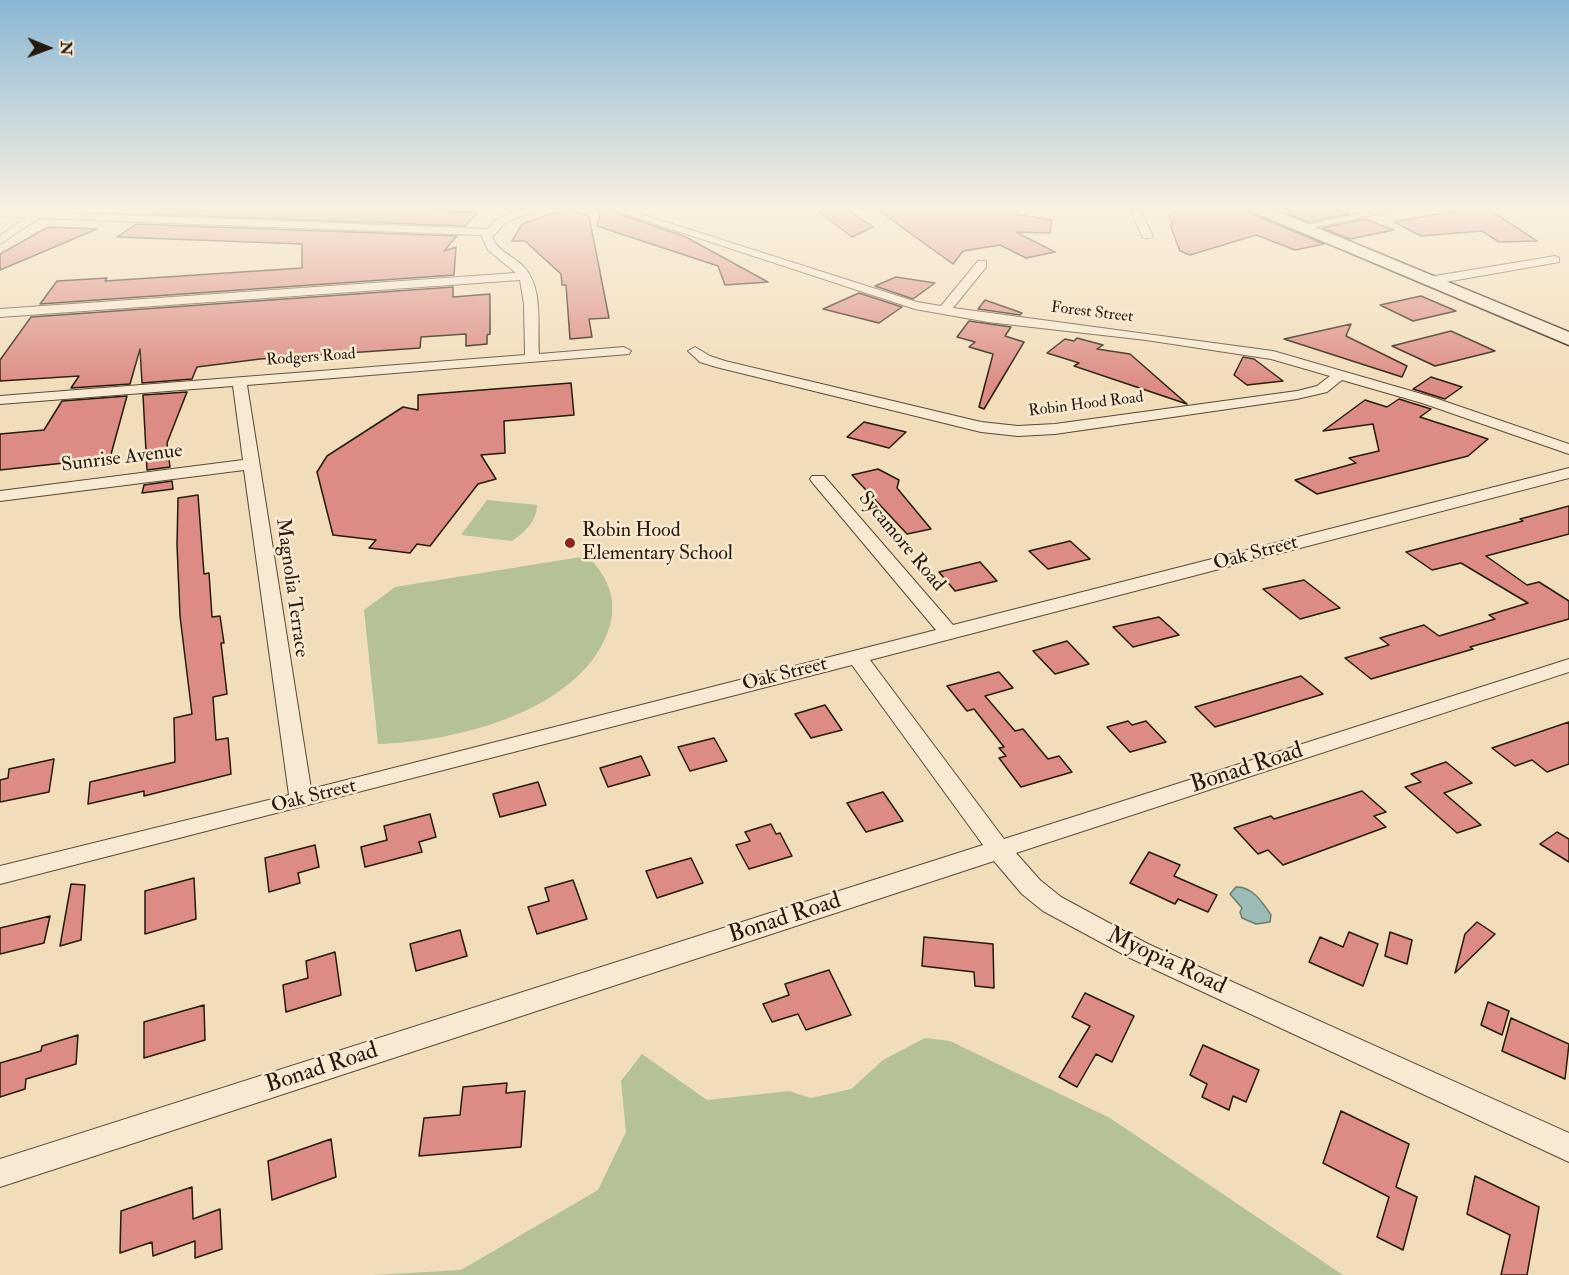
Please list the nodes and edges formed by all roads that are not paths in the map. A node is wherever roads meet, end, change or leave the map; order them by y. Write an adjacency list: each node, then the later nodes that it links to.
1 (517, 268): 6 (street)
2 (801, 268): 8 (street, Forest Street)
3 (979, 268): 8 (street)
4 (1397, 268): 7 (street)
5 (1510, 268): 7 (street)
6 (524, 276): 9 (street); 13 (street)
7 (1429, 281): 10 (street)
8 (944, 311): 14 (street, Forest Street)
9 (0, 313)
10 (1569, 339)
11 (624, 351): 13 (street, Rodgers Road)
12 (695, 351): 14 (street, Robin Hood Road)
13 (532, 359): 15 (street, Rodgers Road)
14 (1341, 374): 17 (street, Forest Street)
15 (239, 381): 16 (street, Rodgers Road); 18 (street, Magnolia Terrace)
16 (0, 400)
17 (1569, 449)
18 (250, 464): 21 (street, Sunrise Avenue); 25 (street, Magnolia Terrace)
19 (1569, 473): 22 (street, Oak Street)
20 (818, 479): 22 (street, Sycamore Road)
21 (0, 496)
22 (950, 634): 23 (street, Oak Street)
23 (857, 657): 25 (street, Oak Street); 26 (street, Myopia Road)
24 (1569, 665): 26 (street, Bonad Road)
25 (301, 800): 27 (street, Oak Street)
26 (999, 850): 28 (street, Myopia Road); 29 (street, Bonad Road)
27 (0, 875)
28 (1569, 1148)
29 (0, 1173)

